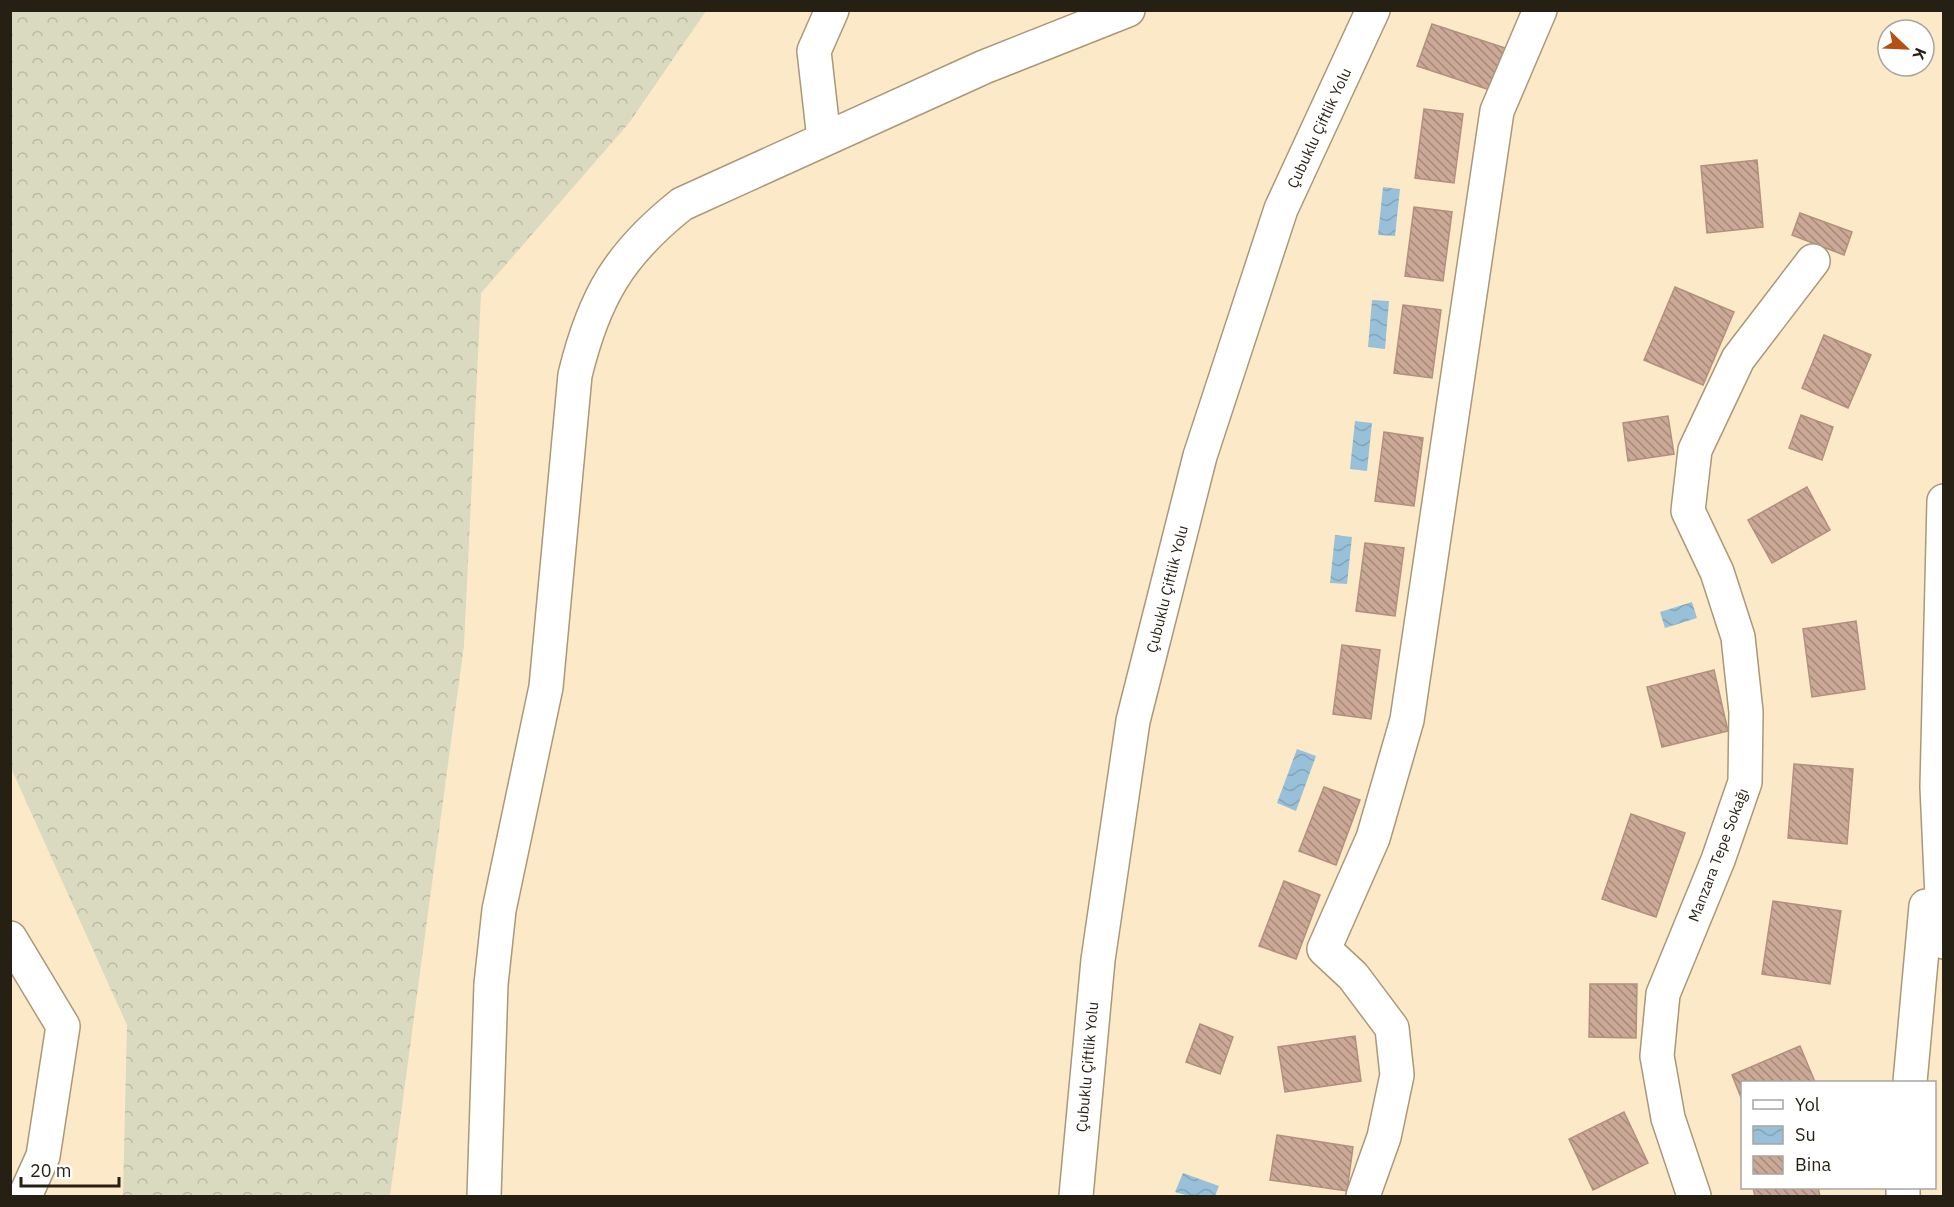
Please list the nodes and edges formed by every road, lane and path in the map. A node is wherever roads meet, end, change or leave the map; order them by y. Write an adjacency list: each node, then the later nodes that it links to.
1 (832, 10): 5 (main road)
2 (1128, 10): 5 (main road)
3 (1373, 10): 14 (main road, Çubuklu Çiftlik Yolu)
4 (1540, 10): 15 (main road)
5 (824, 139): 13 (main road)
6 (1813, 261): 16 (main road, Manzara Tepe Sokağı)
7 (1944, 501): 8 (main road)
8 (1937, 788): 10 (main road); 11 (main road)
9 (10, 938): 12 (main road)
10 (1944, 942)
11 (1910, 1081)
12 (25, 1197)
13 (484, 1197)
14 (1076, 1197)
15 (1363, 1197)
16 (1694, 1197)

